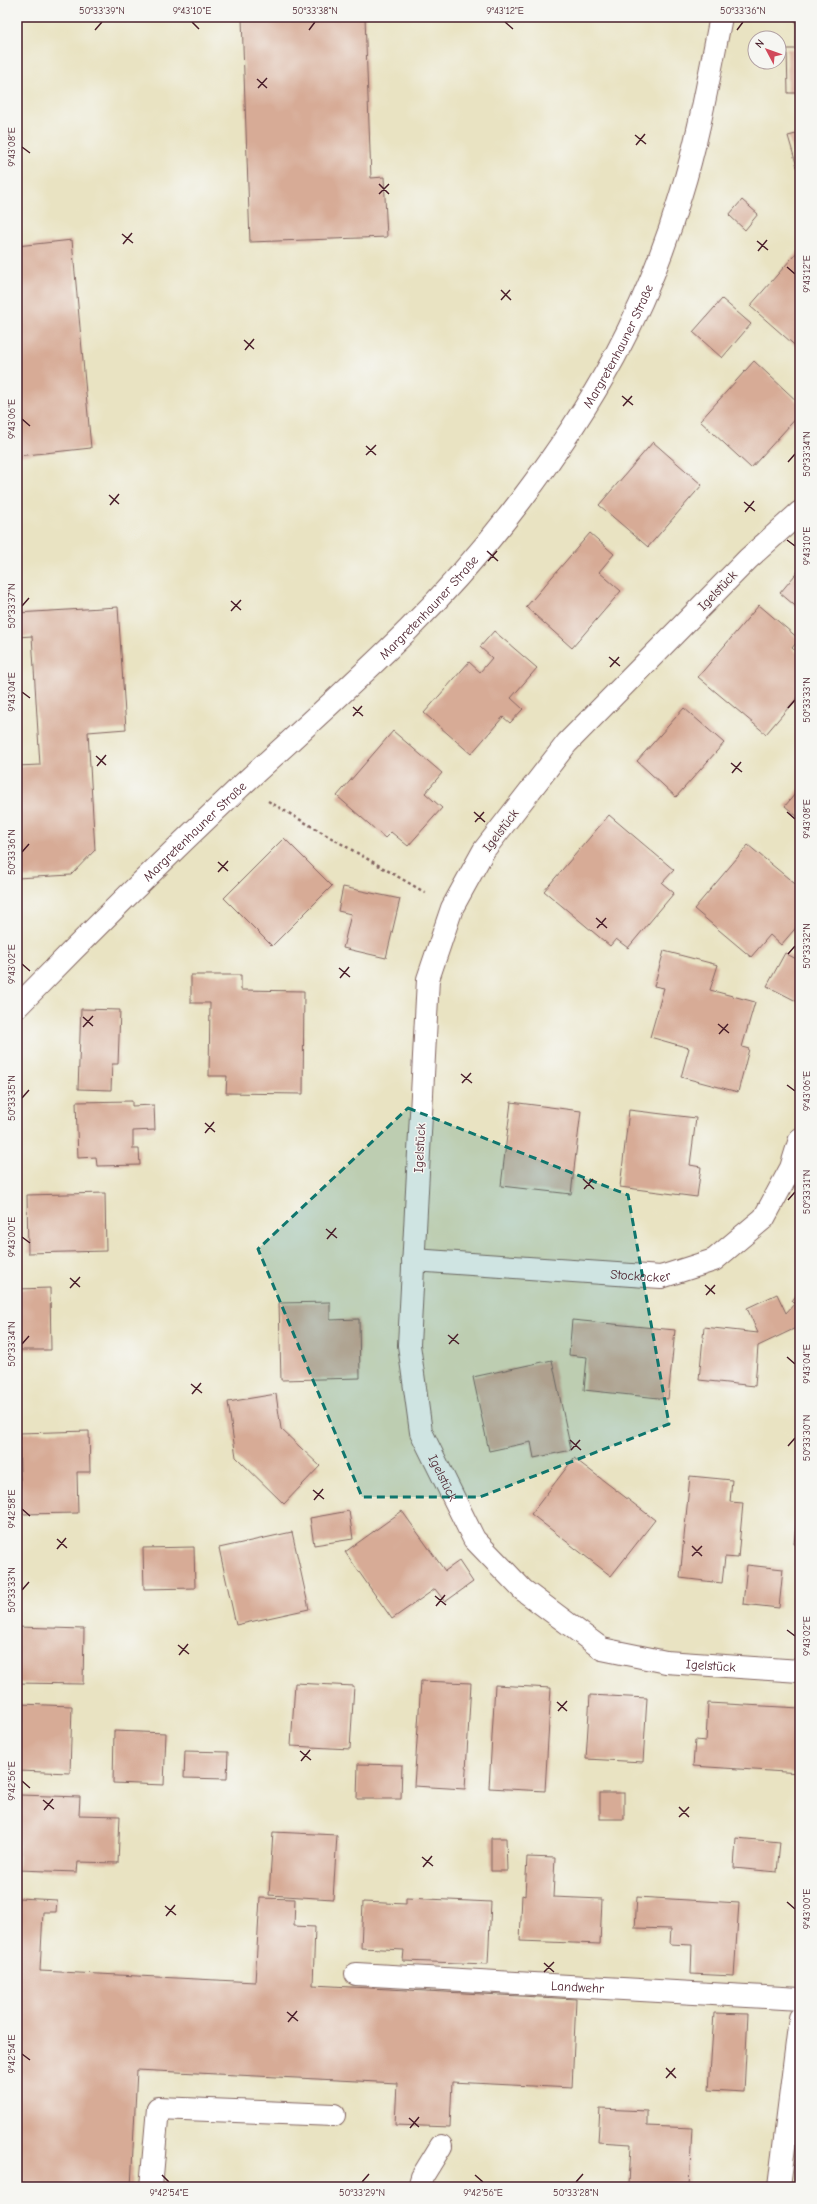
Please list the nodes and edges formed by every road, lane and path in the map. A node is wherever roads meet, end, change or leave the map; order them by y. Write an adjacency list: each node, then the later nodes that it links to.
1 (721, 17): 3 (street, Margretenhauner Straße)
2 (800, 512): 4 (street, Igelstück)
3 (241, 786): 4 (path); 5 (street, Margretenhauner Straße)
4 (452, 908): 7 (street, Igelstück)
5 (17, 1007)
6 (800, 1139): 7 (street, Stockacker)
7 (413, 1260): 8 (street, Igelstück)
8 (800, 1671)
9 (356, 1974): 10 (street, Landwehr)
10 (800, 1998)
11 (800, 2018): 16 (street)
12 (334, 2115): 14 (street)
13 (441, 2146): 15 (street)
14 (151, 2187)
15 (419, 2187)
16 (779, 2187)

